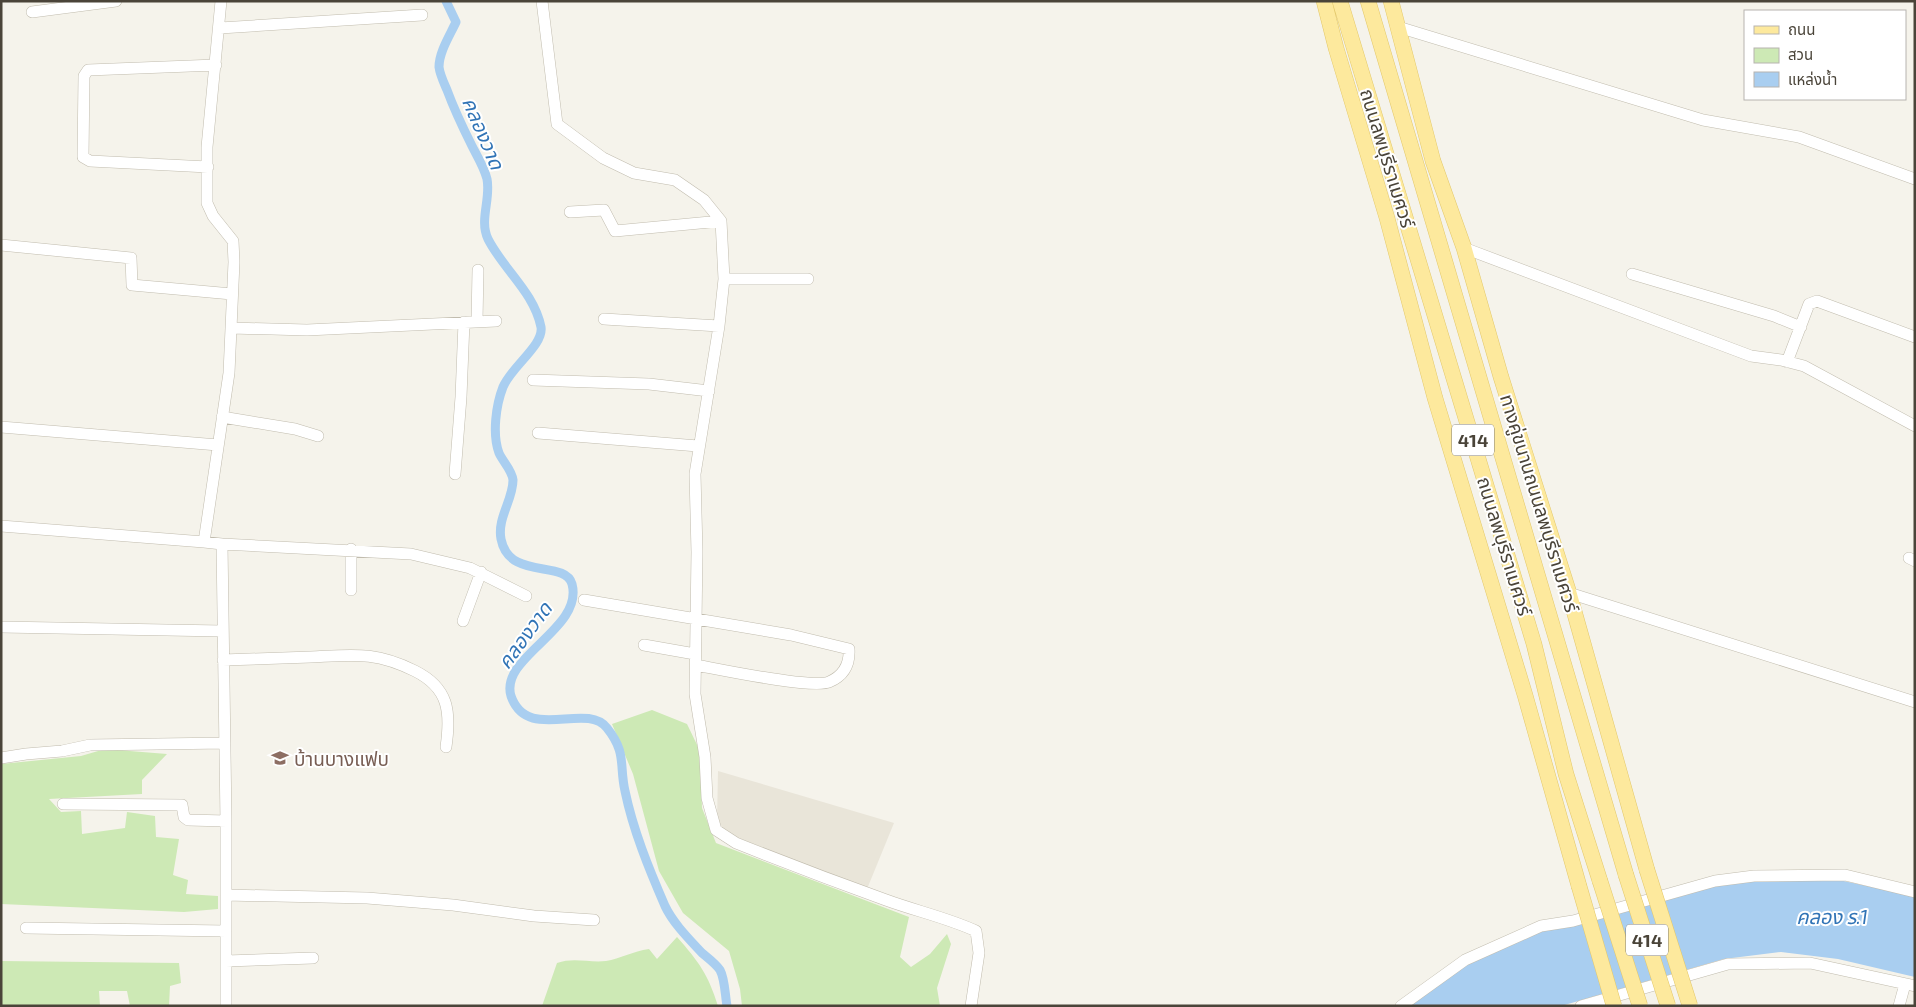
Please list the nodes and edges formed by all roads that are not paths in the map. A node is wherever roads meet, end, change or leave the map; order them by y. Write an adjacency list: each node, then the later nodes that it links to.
1 (116, 1): 10 (street)
2 (221, 1): 14 (street)
3 (542, 1): 21 (street)
4 (1319, 1): 15 (main road)
5 (1324, 1): 15 (main road, 414)
6 (1340, 1): 64 (main road, ถนนลพบุรีราเมศวร์ / 414)
7 (1363, 1): 12 (main road)
8 (1368, 1): 12 (main road, ถนนลพบุรีราเมศวร์ / 414)
9 (1391, 1): 13 (main road, ทางคู่ขนานถนนลพบุรีราเมศวร์ / 414)
10 (32, 12)
11 (422, 15): 14 (street)
12 (1375, 22): 37 (main road, ถนนลพบุรีราเมศวร์ / 414)
13 (1398, 27): 17 (main road, ทางคู่ขนานถนนลพบุรีราเมศวร์ / 414); 19 (street)
14 (220, 28): 16 (street)
15 (1336, 48): 58 (main road, 414)
16 (216, 65): 18 (street); 18 (street)
17 (1433, 161): 23 (main road, ทางคู่ขนานถนนลพบุรีราเมศวร์ / 414); 37 (main road)
18 (208, 167): 28 (street)
19 (1914, 176)
20 (570, 212): 21 (street)
21 (721, 221): 27 (street)
22 (1, 245): 28 (street)
23 (1464, 248): 38 (street); 55 (main road, ทางคู่ขนานถนนลพบุรีราเมศวร์ / 414)
24 (478, 270): 30 (street)
25 (1632, 274): 34 (street)
26 (808, 278): 27 (street)
27 (724, 279): 33 (street)
28 (232, 294): 35 (street)
29 (604, 319): 33 (street)
30 (478, 321): 31 (street); 32 (street)
31 (496, 321)
32 (464, 322): 35 (street); 48 (street)
33 (719, 326): 40 (street)
34 (1801, 327): 36 (street); 38 (street)
35 (232, 328): 41 (street)
36 (1915, 337)
37 (1473, 351): 63 (main road, ถนนลพบุรีราเมศวร์ / 414)
38 (1787, 362): 42 (street)
39 (533, 380): 40 (street)
40 (709, 391): 47 (street)
41 (222, 417): 45 (street); 46 (street)
42 (1915, 426)
43 (1, 427): 46 (street)
44 (538, 433): 47 (street)
45 (318, 436)
46 (218, 445): 50 (street)
47 (698, 446): 59 (street)
48 (455, 474)
49 (1, 526): 50 (street)
50 (204, 542): 51 (street)
51 (222, 544): 52 (street); 62 (street)
52 (351, 549): 53 (street); 54 (street)
53 (481, 572): 56 (street); 60 (street)
54 (351, 590)
55 (1569, 594): 68 (street); 90 (main road, ทางคู่ขนานถนนลพบุรีราเมศวร์ / 414, bridge)
56 (526, 596)
57 (584, 600): 59 (street)
58 (1502, 615): 72 (main road); 87 (main road, 414, bridge)
59 (696, 620): 66 (street); 66 (street)
60 (463, 621)
61 (1, 628): 62 (street)
62 (222, 631): 67 (street)
63 (1558, 638): 64 (main road); 89 (main road, ถนนลพบุรีราเมศวร์ / 414, bridge)
64 (1534, 644): 72 (main road, ถนนลพบุรีราเมศวร์ / 414)
65 (644, 645): 66 (street)
66 (696, 659): 84 (street)
67 (224, 660): 69 (street); 70 (street)
68 (1915, 702)
69 (225, 743): 71 (street); 74 (street)
70 (446, 747)
71 (1, 758)
72 (1566, 774): 88 (main road, ถนนลพบุรีราเมศวร์ / 414, bridge)
73 (63, 804): 74 (street)
74 (226, 821): 76 (street)
75 (1915, 892): 85 (street)
76 (226, 895): 77 (street); 79 (street)
77 (594, 920)
78 (26, 928): 79 (street)
79 (226, 931): 81 (street)
80 (313, 958): 81 (street)
81 (226, 961): 83 (street)
82 (1910, 985): 86 (street); 91 (street)
83 (226, 1006)
84 (971, 1006)
85 (1401, 1006)
86 (1581, 1006)
87 (1614, 1006)
88 (1640, 1006)
89 (1668, 1006)
90 (1690, 1006)
91 (1899, 1006)

